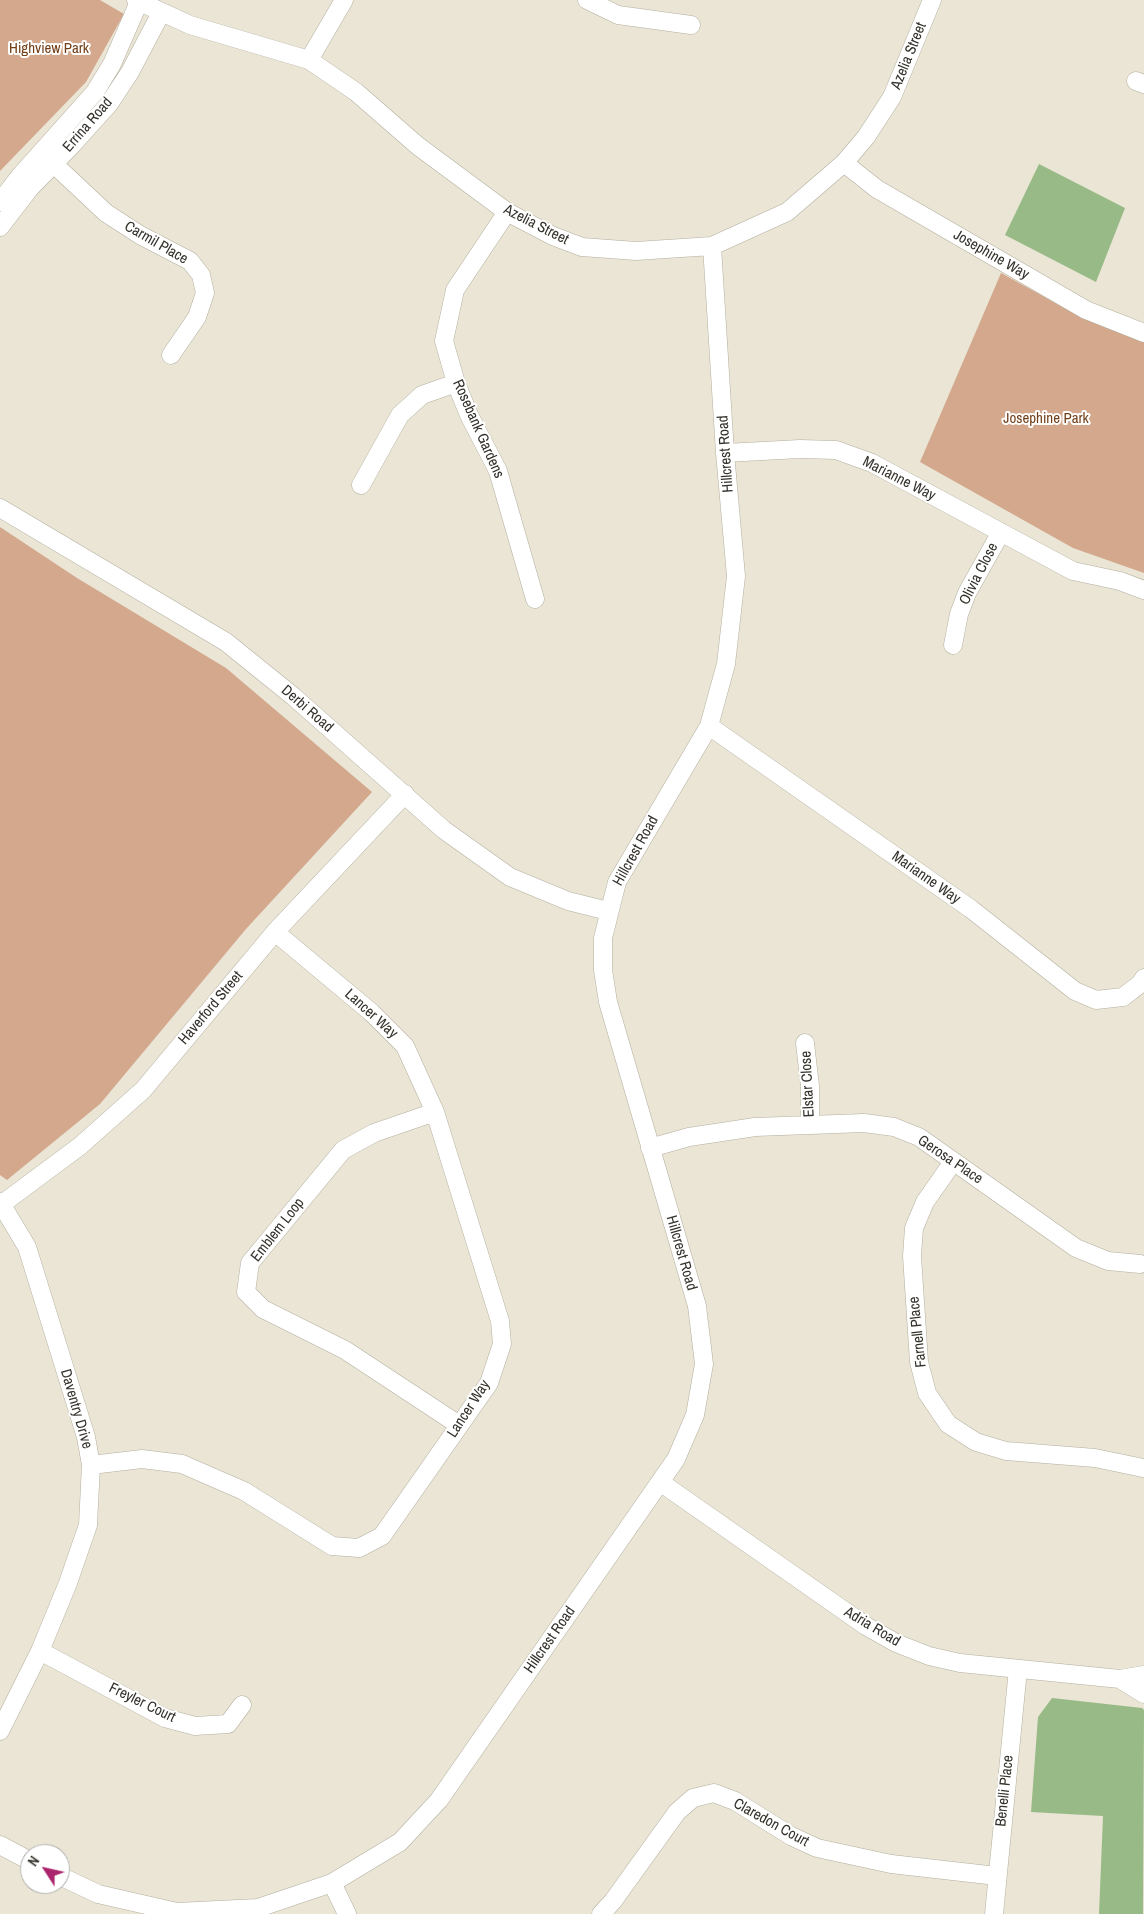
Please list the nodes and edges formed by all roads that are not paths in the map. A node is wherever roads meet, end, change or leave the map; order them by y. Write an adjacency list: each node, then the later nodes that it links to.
1 (344, 0): 7 (street)
2 (587, 0): 6 (street)
3 (932, 0): 9 (street, Azelia Street)
4 (138, 1): 5 (street, Azelia Street); 8 (street, Errina Road)
5 (161, 13): 7 (street, Azelia Street); 8 (street, Errina Road)
6 (691, 25)
7 (309, 60): 11 (street, Azelia Street)
8 (48, 159): 10 (street, Errina Road); 12 (street, Errina Road); 15 (street, Carmil Place)
9 (844, 163): 13 (street, Azelia Street); 14 (street, Josephine Way)
10 (0, 202)
11 (507, 212): 13 (street, Azelia Street); 16 (street, Rosebank Gardens)
12 (0, 227)
13 (712, 246): 17 (street, Hillcrest Road)
14 (1144, 334)
15 (171, 355)
16 (456, 383): 18 (street); 22 (street, Rosebank Gardens)
17 (725, 453): 20 (street, Marianne Way); 24 (street, Hillcrest Road)
18 (361, 485)
19 (0, 508): 25 (street, Derbi Road)
20 (1000, 532): 21 (street, Marianne Way); 23 (street, Olivia Close)
21 (1144, 590)
22 (535, 600)
23 (953, 645)
24 (709, 726): 26 (street, Hillcrest Road); 28 (street, Marianne Way)
25 (405, 794): 26 (street, Derbi Road); 27 (street, Haverford Street)
26 (608, 911): 32 (street, Hillcrest Road)
27 (274, 932): 30 (street, Lancer Way); 34 (street, Haverford Street)
28 (1144, 978)
29 (805, 1043): 31 (street, Elstar Close)
30 (435, 1112): 36 (street, Lancer Way); 36 (street, Emblem Loop)
31 (810, 1125): 32 (street, Gerosa Place); 33 (street, Gerosa Place)
32 (650, 1148): 39 (street, Hillcrest Road)
33 (954, 1162): 35 (street, Gerosa Place); 38 (street, Farnell Place)
34 (1, 1203): 37 (street, Daventry Drive)
35 (1140, 1264)
36 (459, 1425): 37 (street, Lancer Way)
37 (91, 1465): 40 (street, Daventry Drive)
38 (1143, 1468)
39 (660, 1482): 41 (street, Adria Road); 51 (street, Hillcrest Road)
40 (40, 1651): 45 (street, Freyler Court); 46 (street, Daventry Drive)
41 (1018, 1668): 43 (street, Adria Road); 49 (street, Benelli Place)
42 (1144, 1675): 43 (street, Adria Road)
43 (1120, 1679): 44 (street, Adria Road)
44 (1144, 1694)
45 (242, 1705)
46 (0, 1731)
47 (0, 1845): 48 (street)
48 (20, 1856)
49 (996, 1876): 53 (street, Claredon Court); 54 (street, Benelli Place)
50 (70, 1881): 51 (street, Hillcrest Road)
51 (332, 1883): 52 (street)
52 (347, 1914)
53 (601, 1914)
54 (994, 1914)

